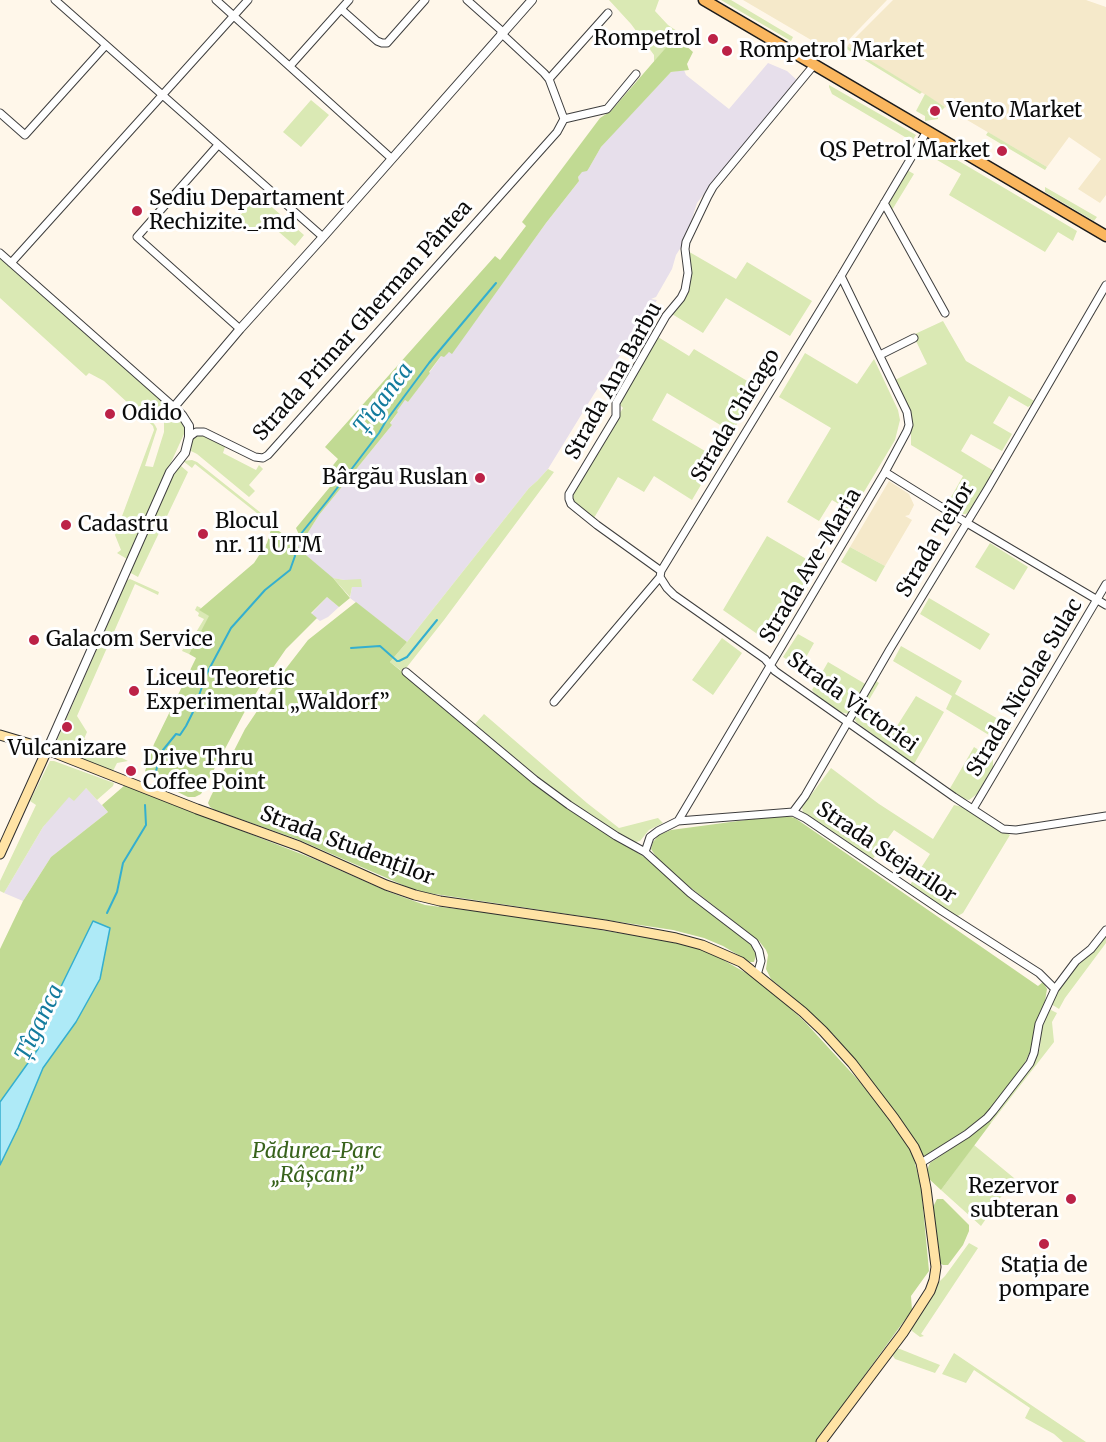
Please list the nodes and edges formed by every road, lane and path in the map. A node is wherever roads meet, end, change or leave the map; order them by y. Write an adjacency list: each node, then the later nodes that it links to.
1 (55, 0): 13 (street)
2 (216, 0): 11 (street)
3 (248, 0): 11 (street)
4 (349, 0): 9 (street)
5 (425, 0): 9 (street)
6 (467, 0): 12 (street)
7 (532, 0): 12 (street)
8 (704, 0): 14 (main road)
9 (341, 9): 15 (street)
10 (608, 13): 17 (street)
11 (233, 16): 15 (street); 18 (street)
12 (502, 32): 17 (street); 23 (street)
13 (106, 45): 18 (street); 19 (street)
14 (814, 65): 21 (main road); 40 (street, Strada Ana Barbu)
15 (290, 66): 23 (street)
16 (636, 74): 20 (street)
17 (549, 79): 20 (street)
18 (163, 95): 22 (street); 28 (street)
19 (0, 113)
20 (564, 119): 38 (street, Strada Primar Gherman Pântea)
21 (927, 131): 24 (street, Strada Chicago); 25 (main road)
22 (218, 144): 26 (street); 34 (street)
23 (392, 158): 26 (street)
24 (884, 203): 29 (street, Strada Chicago); 33 (street)
25 (1106, 236)
26 (323, 237): 34 (street)
27 (0, 253): 28 (street)
28 (11, 263): 37 (street)
29 (841, 276): 31 (street, Strada Chicago); 32 (street, Strada Ave-Maria)
30 (1106, 285): 41 (street, Strada Teilor)
31 (832, 290): 32 (street); 42 (street, Strada Chicago)
32 (848, 291): 36 (street, Strada Ave-Maria)
33 (945, 313)
34 (240, 328): 37 (street)
35 (914, 338): 36 (street)
36 (880, 355): 39 (street, Strada Ave-Maria)
37 (174, 407): 38 (street)
38 (189, 437): 51 (street)
39 (885, 472): 41 (street); 46 (street, Strada Ave-Maria)
40 (571, 504): 42 (street, Strada Victoriei)
41 (967, 523): 44 (street); 49 (street, Strada Teilor)
42 (661, 574): 46 (street, Strada Victoriei); 48 (street, Strada Chicago)
43 (1106, 584): 44 (street, Strada Nicolae Sulac)
44 (1097, 600): 45 (street); 52 (street, Strada Nicolae Sulac)
45 (1106, 605)
46 (771, 665): 49 (street, Strada Victoriei); 55 (street, Strada Ave-Maria)
47 (406, 672): 56 (street)
48 (554, 702)
49 (849, 721): 52 (street, Strada Victoriei); 53 (street, Strada Teilor)
50 (0, 735): 51 (main road, Strada Studenților)
51 (47, 750): 57 (main road); 59 (main road, Strada Studenților)
52 (973, 809): 54 (street, Strada Victoriei)
53 (793, 812): 55 (street, Strada Stejarilor); 60 (street, Strada Stejarilor)
54 (1106, 816)
55 (678, 821): 56 (street)
56 (645, 852): 59 (street)
57 (0, 854)
58 (1106, 930): 60 (street)
59 (757, 975): 61 (main road, Strada Studenților)
60 (1055, 989): 61 (street)
61 (921, 1162): 62 (main road)
62 (821, 1442)

